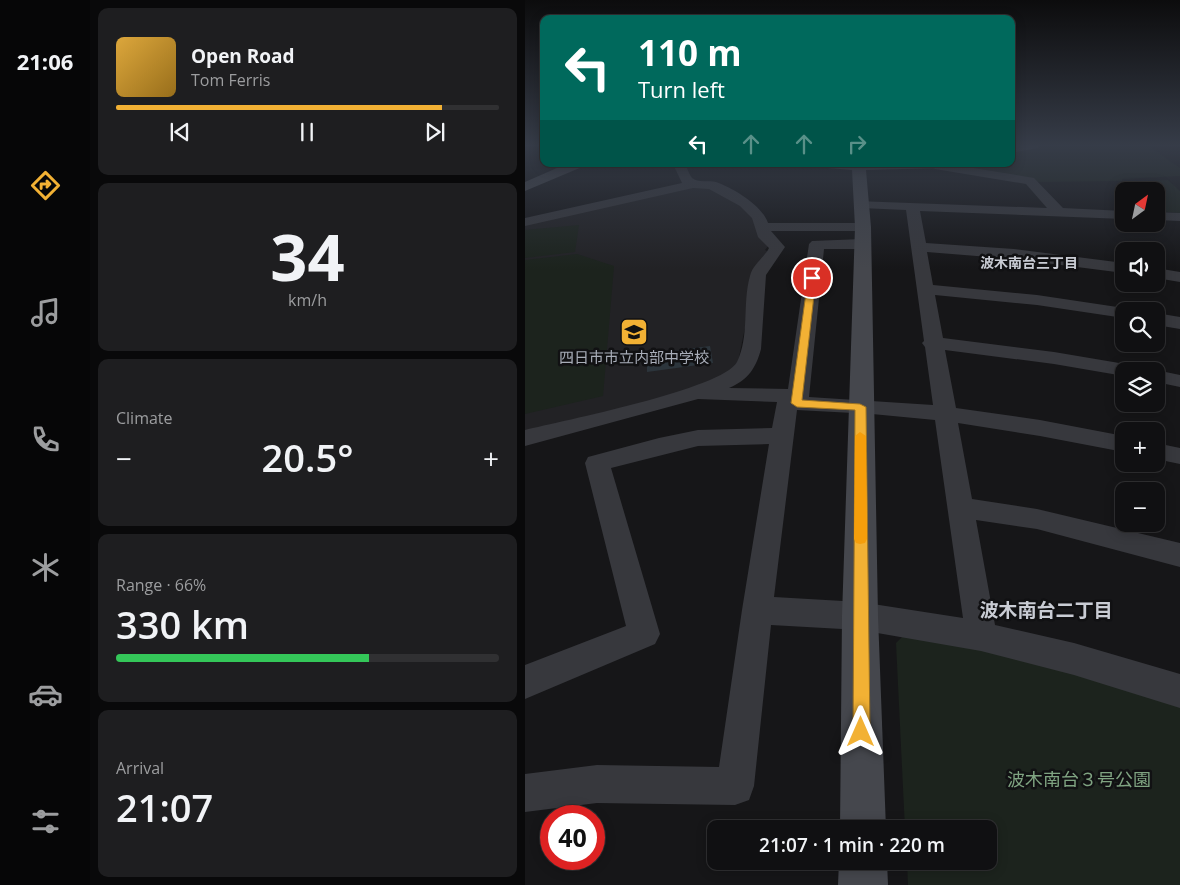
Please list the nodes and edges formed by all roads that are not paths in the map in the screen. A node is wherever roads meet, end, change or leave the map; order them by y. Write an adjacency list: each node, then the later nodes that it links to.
1 (683, 186): 11 (street)
2 (713, 186): 12 (street)
3 (856, 186): 5 (street)
4 (1035, 186): 7 (street)
5 (861, 204): 6 (street); 13 (street)
6 (912, 206): 7 (street); 14 (street)
7 (1059, 212): 8 (street)
8 (1115, 215)
9 (1165, 217): 10 (street)
10 (1179, 218)
11 (525, 222)
12 (763, 227): 13 (street); 26 (street)
13 (862, 235): 27 (street); 28 (street)
14 (918, 247): 15 (street); 18 (street)
15 (1115, 267)
16 (1165, 274): 17 (street)
17 (1180, 277)
18 (925, 290): 19 (street); 22 (street)
19 (1115, 312)
20 (1165, 320): 21 (street)
21 (1180, 323)
22 (933, 343): 23 (street); 29 (street)
23 (1115, 368)
24 (1165, 378): 25 (street)
25 (1180, 381)
26 (691, 394): 27 (street); 31 (street)
27 (791, 399): 28 (street); 30 (street)
28 (860, 407): 29 (street); 38 (street)
29 (944, 414): 32 (street); 35 (street)
30 (782, 436): 37 (street); 40 (street)
31 (525, 438)
32 (1115, 442)
33 (1165, 453): 34 (street)
34 (1180, 456)
35 (959, 507): 36 (street); 39 (street)
36 (1180, 555)
37 (757, 610): 38 (street); 42 (street)
38 (860, 616): 39 (street); 43 (street)
39 (981, 636): 41 (street)
40 (525, 682)
41 (1180, 691)
42 (525, 793)
43 (863, 820)
44 (863, 870): 45 (street)
45 (863, 885)

